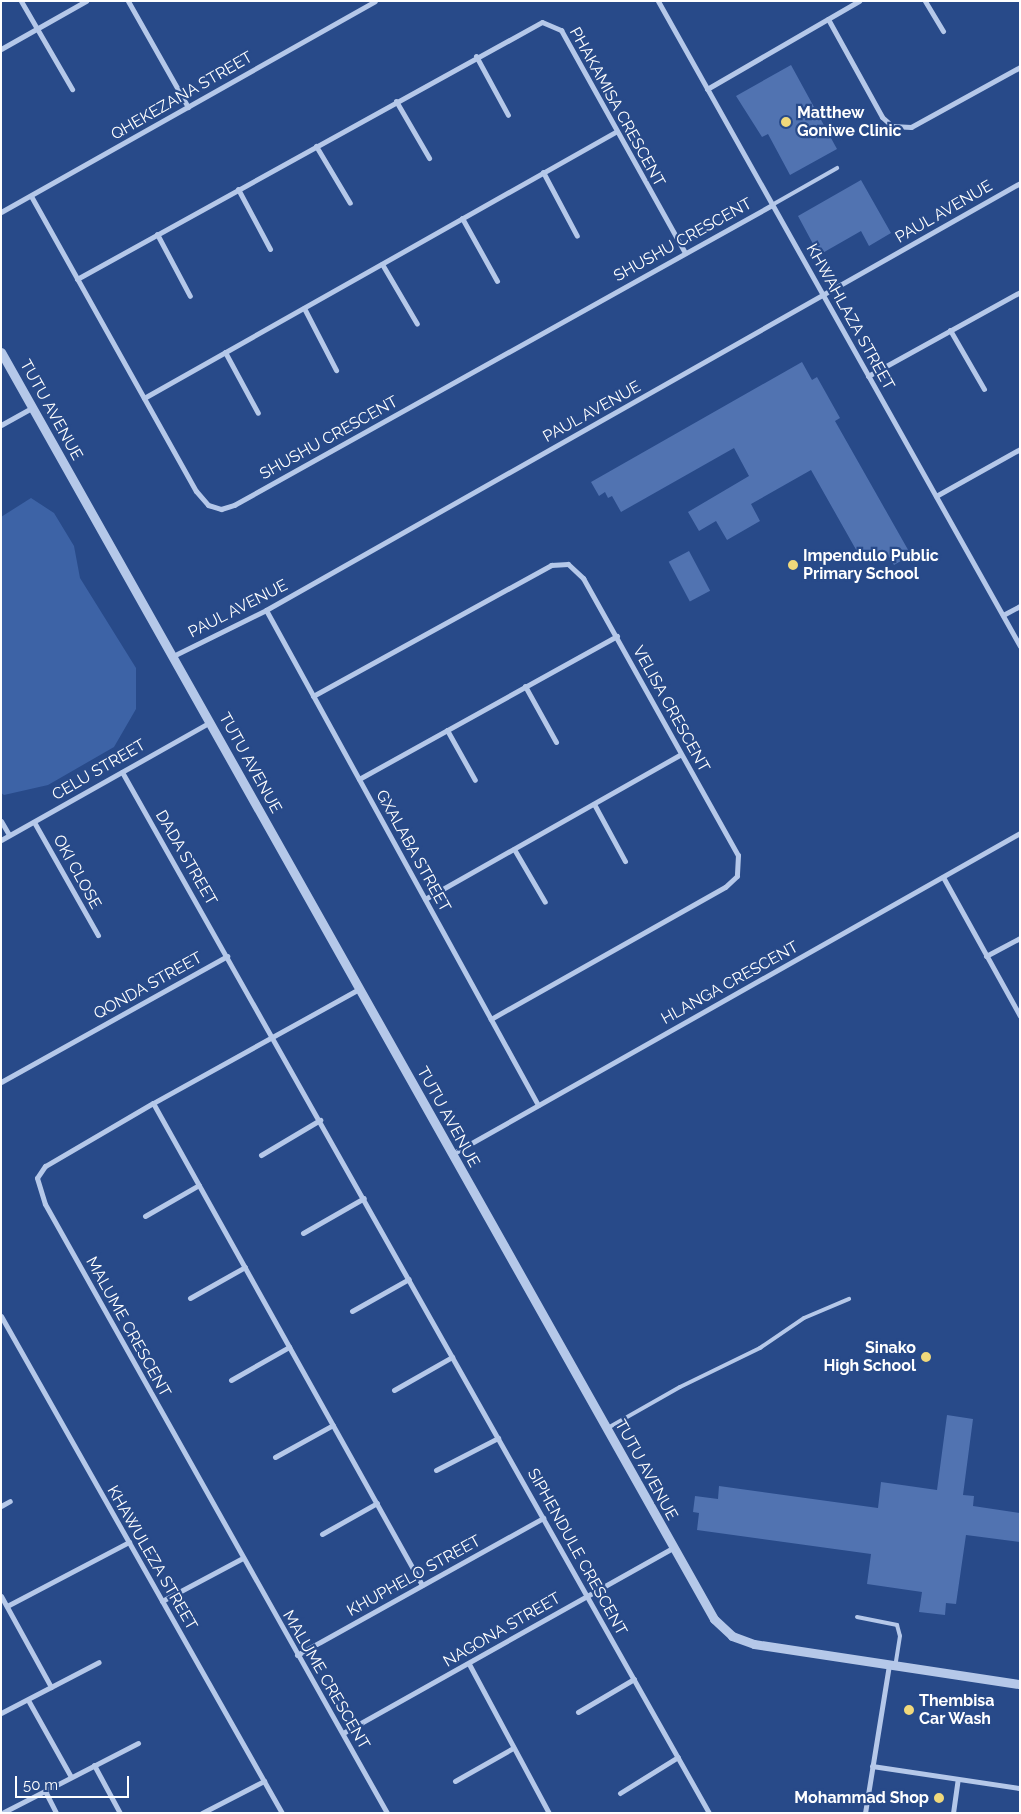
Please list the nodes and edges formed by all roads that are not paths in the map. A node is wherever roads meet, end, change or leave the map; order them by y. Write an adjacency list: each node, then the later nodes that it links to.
1 (21, 1): 9 (street)
2 (86, 1): 9 (street)
3 (128, 1): 17 (street)
4 (375, 1): 17 (street, QHEKEZANA STREET)
5 (658, 1): 15 (street, KHWAHLAZA STREET)
6 (860, 1): 8 (street)
7 (925, 1): 10 (street)
8 (828, 19): 13 (street); 15 (street)
9 (37, 29): 11 (street); 14 (street)
10 (942, 31)
11 (1, 49)
12 (476, 56): 16 (street, PHAKAMISA CRESCENT); 18 (street); 19 (street, PHAKAMISA CRESCENT)
13 (1020, 67)
14 (72, 89)
15 (707, 89): 28 (street, KHWAHLAZA STREET)
16 (396, 101): 20 (street, PHAKAMISA CRESCENT); 21 (street)
17 (188, 107): 26 (street, QHEKEZANA STREET)
18 (508, 114)
19 (617, 131): 23 (street); 34 (street, PHAKAMISA CRESCENT)
20 (316, 146): 25 (street, PHAKAMISA CRESCENT); 27 (street)
21 (429, 158)
22 (837, 168): 28 (lane)
23 (543, 172): 30 (street); 32 (street)
24 (1020, 183): 39 (street, PAUL AVENUE)
25 (238, 189): 31 (street, PHAKAMISA CRESCENT); 33 (street)
26 (31, 196): 29 (street, QHEKEZANA STREET); 36 (street, SHUSHU CRESCENT)
27 (350, 203)
28 (772, 205): 34 (street, SHUSHU CRESCENT); 39 (street, KHWAHLAZA STREET)
29 (1, 212)
30 (462, 218): 35 (street); 37 (street)
31 (158, 234): 36 (street, PHAKAMISA CRESCENT); 40 (street)
32 (577, 236)
33 (270, 249)
34 (685, 253): 49 (street, SHUSHU CRESCENT)
35 (382, 264): 41 (street); 42 (street)
36 (77, 279): 49 (street, SHUSHU CRESCENT)
37 (497, 282)
38 (1020, 292): 43 (street)
39 (823, 295): 47 (street, KHWAHLAZA STREET); 56 (street, PAUL AVENUE)
40 (190, 296)
41 (304, 308): 45 (street); 46 (street)
42 (417, 324)
43 (950, 330): 47 (street); 48 (street)
44 (1, 352): 50 (street, TUTU AVENUE)
45 (225, 352): 49 (street); 51 (street)
46 (336, 370)
47 (868, 376): 54 (street, KHWAHLAZA STREET)
48 (984, 389)
49 (144, 398)
50 (32, 408): 52 (street); 60 (street, TUTU AVENUE)
51 (258, 413)
52 (1, 425)
53 (1019, 451): 54 (street)
54 (936, 496): 57 (street, KHWAHLAZA STREET)
55 (1020, 606): 57 (street)
56 (266, 610): 60 (street, PAUL AVENUE); 62 (street, GXALABA STREET)
57 (1003, 616): 59 (street, KHWAHLAZA STREET)
58 (617, 636): 61 (street); 62 (street, VELISA CRESCENT); 66 (street, VELISA CRESCENT)
59 (1020, 646)
60 (173, 656): 63 (street, TUTU AVENUE)
61 (525, 686): 64 (street); 65 (street)
62 (313, 696): 68 (street, GXALABA STREET)
63 (210, 722): 67 (street, CELU STREET); 85 (street, TUTU AVENUE)
64 (447, 730): 68 (street); 69 (street)
65 (556, 742)
66 (681, 754): 70 (street); 87 (street, VELISA CRESCENT)
67 (122, 772): 72 (street, CELU STREET); 83 (street, DADA STREET)
68 (359, 779): 79 (street, GXALABA STREET)
69 (475, 780)
70 (594, 804): 76 (street); 77 (street)
71 (1, 821): 74 (street)
72 (34, 822): 74 (street, CELU STREET); 81 (street, OKI CLOSE)
73 (1020, 833): 78 (street, HLANGA CRESCENT)
74 (9, 835): 75 (street, CELU STREET)
75 (1, 840)
76 (514, 849): 79 (street); 80 (street)
77 (625, 861)
78 (943, 877): 84 (street); 91 (street, HLANGA CRESCENT)
79 (425, 899): 87 (street, GXALABA STREET)
80 (545, 902)
81 (98, 935)
82 (1020, 938): 84 (street)
83 (227, 956): 88 (street, QONDA STREET); 89 (street, QONDA STREET)
84 (986, 956): 86 (street)
85 (359, 989): 88 (street, MALUME CRESCENT); 93 (street, TUTU AVENUE)
86 (1020, 1016)
87 (491, 1019): 91 (street, GXALABA STREET)
88 (273, 1036): 90 (street, MALUME CRESCENT); 92 (street, SIPHENDULE CRESCENT)
89 (1, 1082)
90 (153, 1103): 95 (street); 121 (street, MALUME CRESCENT)
91 (538, 1105): 93 (street, HLANGA CRESCENT)
92 (320, 1120): 94 (street); 96 (street, SIPHENDULE CRESCENT)
93 (452, 1154): 110 (street, TUTU AVENUE)
94 (261, 1155)
95 (199, 1185): 97 (street); 99 (street)
96 (364, 1198): 98 (street); 100 (street, SIPHENDULE CRESCENT)
97 (144, 1216)
98 (303, 1233)
99 (245, 1267): 101 (street); 105 (street)
100 (409, 1279): 103 (street); 106 (street, SIPHENDULE CRESCENT)
101 (190, 1298)
102 (849, 1299): 110 (lane)
103 (352, 1311)
104 (1, 1316): 119 (street, KHAWULEZA STREET)
105 (289, 1347): 107 (street); 109 (street)
106 (452, 1357): 108 (street); 111 (street, SIPHENDULE CRESCENT)
107 (231, 1380)
108 (394, 1390)
109 (333, 1425): 112 (street); 115 (street)
110 (606, 1428): 120 (street, TUTU AVENUE)
111 (498, 1438): 113 (street); 117 (street, SIPHENDULE CRESCENT)
112 (275, 1457)
113 (436, 1470)
114 (10, 1501): 116 (street)
115 (376, 1503): 118 (street); 122 (street)
116 (1, 1506)
117 (543, 1518): 122 (street, KHUPHELO STREET); 124 (street, SIPHENDULE CRESCENT)
118 (322, 1534)
119 (129, 1542): 125 (street, KHAWULEZA STREET); 126 (street)
120 (673, 1548): 124 (street, NAGONA STREET); 131 (street, TUTU AVENUE)
121 (243, 1558): 125 (street); 128 (street, MALUME CRESCENT)
122 (422, 1585): 128 (street, KHUPHELO STREET)
123 (1, 1596): 126 (street)
124 (586, 1596): 130 (street, NAGONA STREET); 132 (street, SIPHENDULE CRESCENT)
125 (162, 1601): 147 (street, KHAWULEZA STREET)
126 (7, 1606): 134 (street)
127 (857, 1617): 131 (lane)
128 (297, 1655): 139 (street, MALUME CRESCENT)
129 (99, 1662): 134 (street)
130 (469, 1664): 139 (street, NAGONA STREET); 141 (street)
131 (892, 1665): 133 (street, TUTU AVENUE); 144 (street)
132 (634, 1679): 138 (street); 142 (street, SIPHENDULE CRESCENT)
133 (1020, 1684)
134 (51, 1688): 135 (street)
135 (28, 1700): 137 (street); 145 (street)
136 (1, 1705): 137 (street)
137 (3, 1712)
138 (578, 1712)
139 (342, 1733): 158 (street, MALUME CRESCENT)
140 (138, 1743): 143 (street)
141 (513, 1748): 148 (street); 159 (street)
142 (678, 1757): 151 (street); 160 (street, SIPHENDULE CRESCENT)
143 (94, 1766): 145 (street); 155 (street)
144 (872, 1766): 146 (street); 152 (street)
145 (71, 1778): 150 (street)
146 (958, 1779): 149 (street); 161 (street)
147 (264, 1781): 156 (street); 157 (street, KHAWULEZA STREET)
148 (455, 1781)
149 (1020, 1788)
150 (45, 1791): 153 (street); 154 (street)
151 (620, 1792)
152 (863, 1812)
153 (2, 1813)
154 (56, 1813)
155 (120, 1813)
156 (202, 1813)
157 (282, 1813)
158 (387, 1813)
159 (549, 1813)
160 (709, 1813)
161 (953, 1813)

